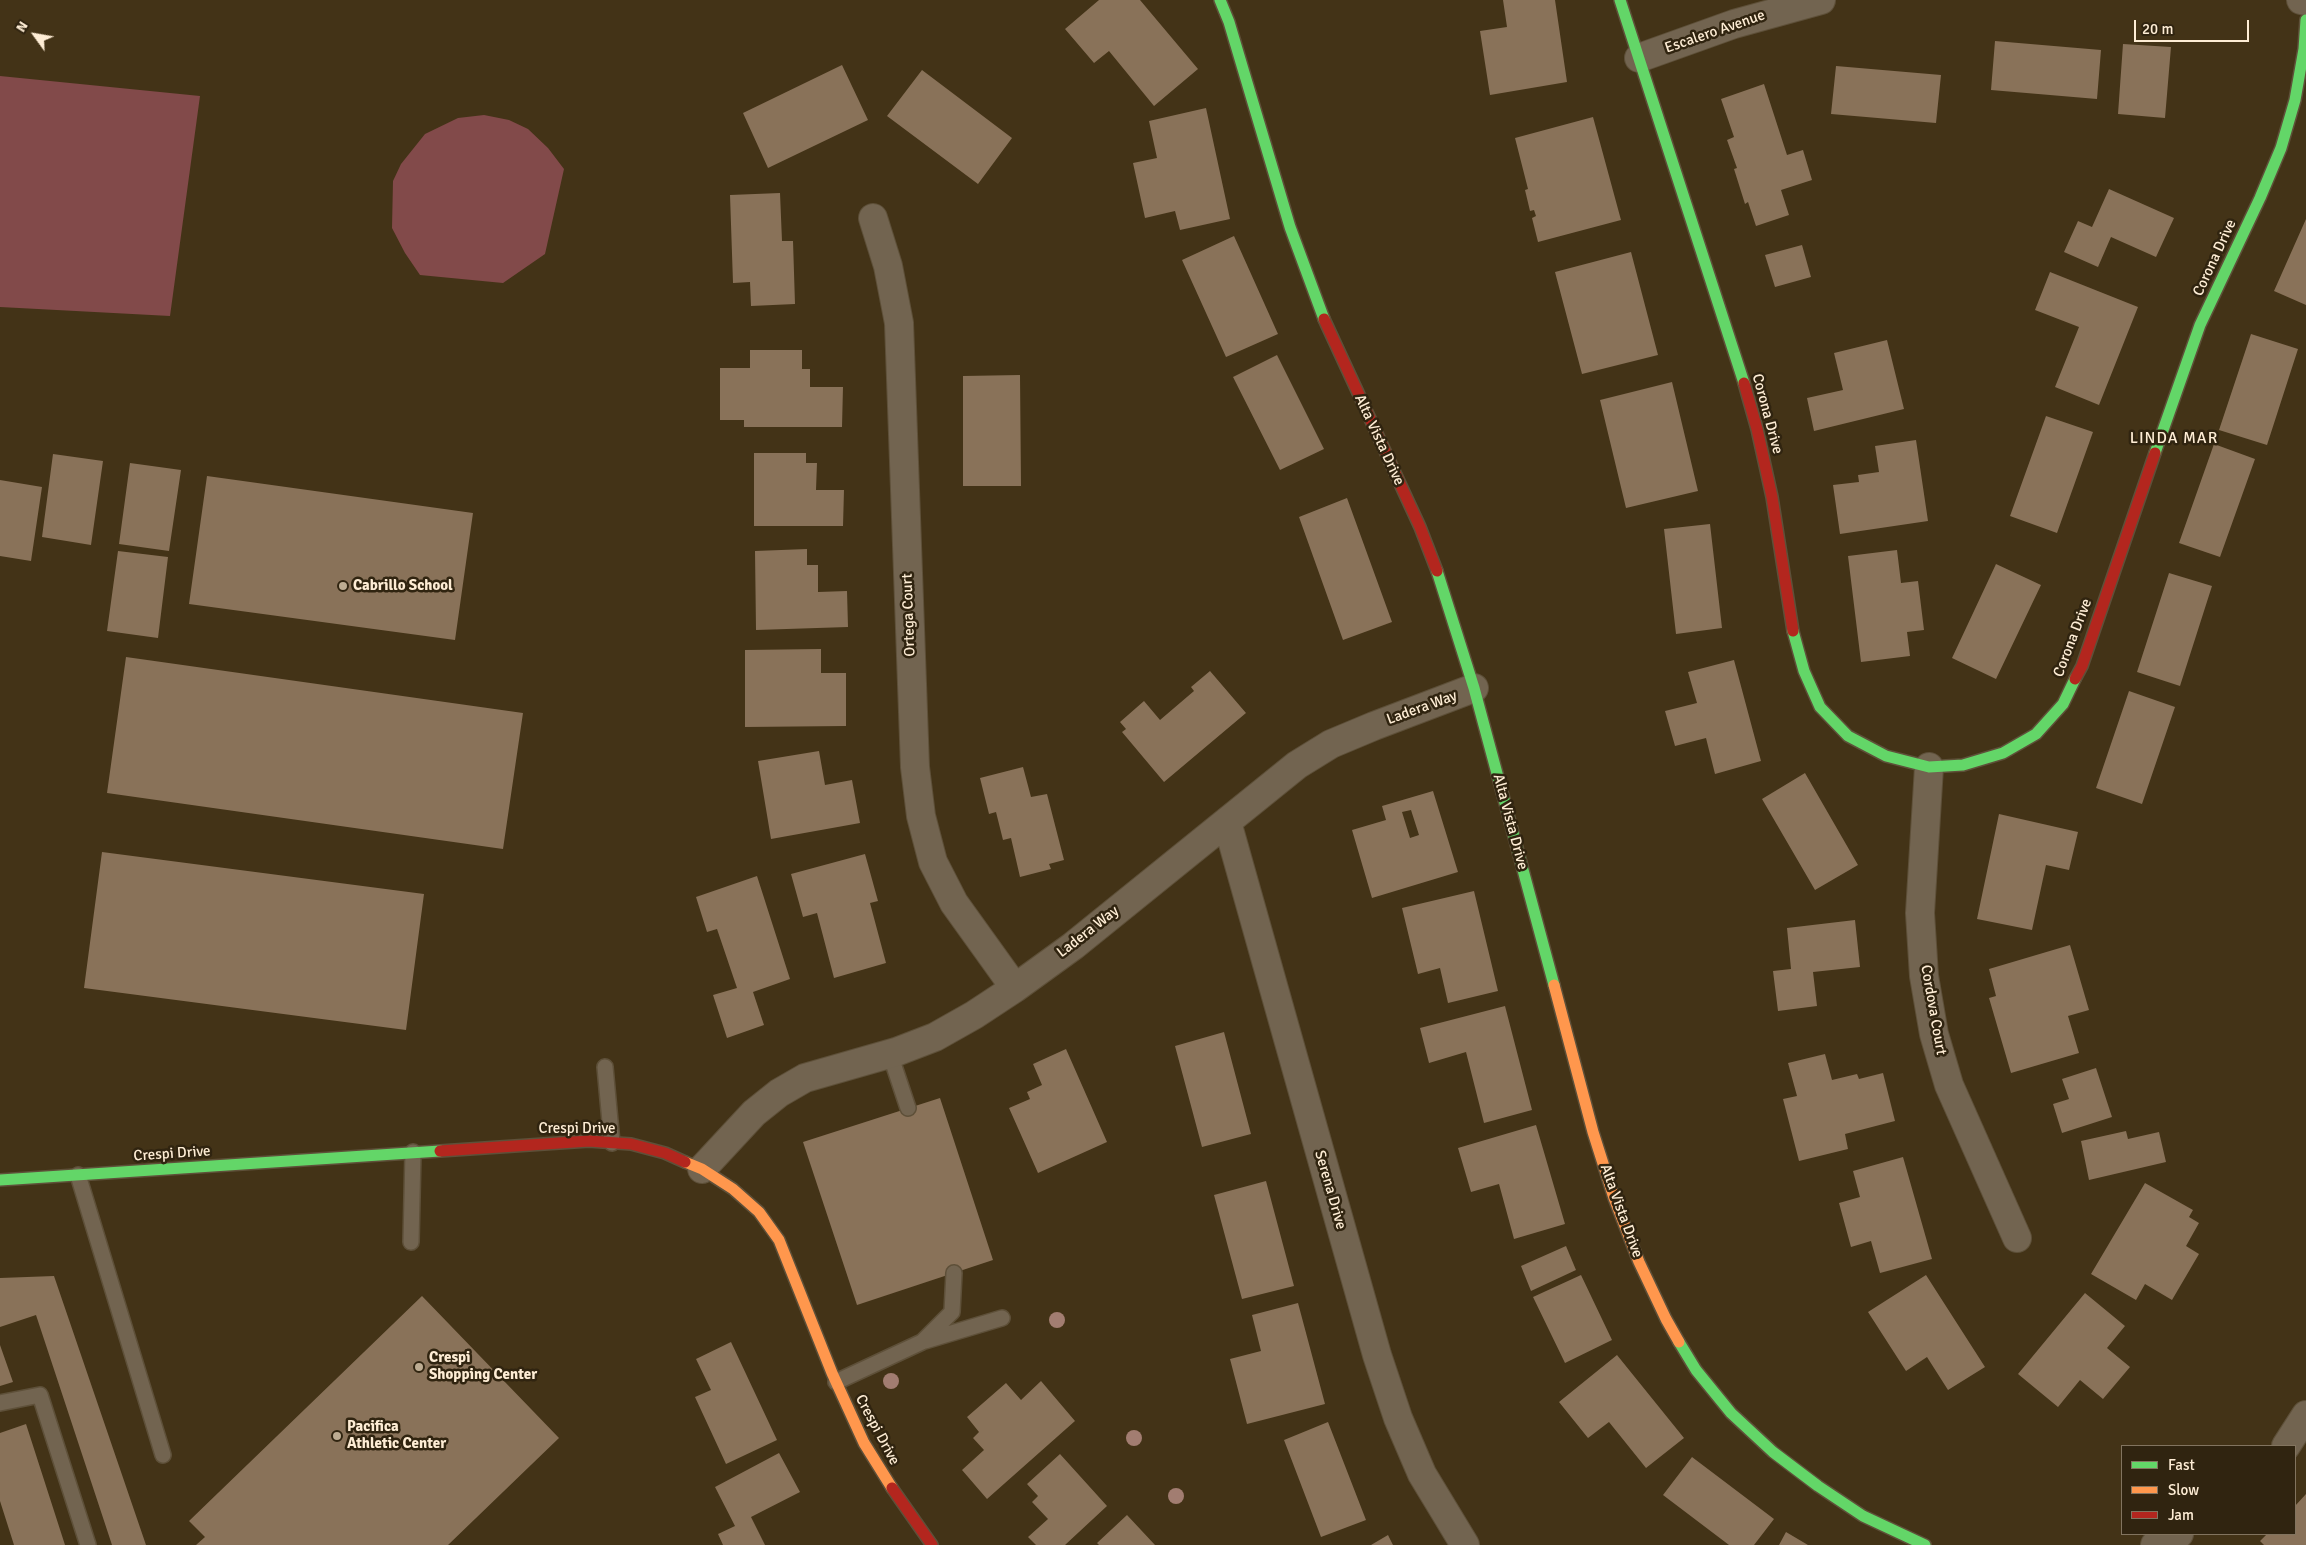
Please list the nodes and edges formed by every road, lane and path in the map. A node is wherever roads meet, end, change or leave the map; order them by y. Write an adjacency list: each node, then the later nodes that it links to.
1 (1220, 0): 9 (street, Alta Vista Drive)
2 (1620, 0): 7 (street, Corona Drive)
3 (1821, 0): 7 (street, Escalero Avenue)
4 (2302, 0): 5 (street)
5 (2306, 0)
6 (2306, 20): 10 (street, Corona Drive)
7 (1639, 58): 10 (street, Corona Drive)
8 (873, 218): 12 (street, Ortega Court)
9 (1474, 688): 11 (street, Ladera Way); 35 (street, Alta Vista Drive)
10 (1929, 767): 21 (street, Cordova Court)
11 (1227, 822): 12 (street, Ladera Way); 34 (street, Serena Drive)
12 (1014, 988): 13 (street, Ladera Way)
13 (890, 1054): 15 (lane); 18 (street, Ladera Way)
14 (605, 1067): 16 (lane)
15 (908, 1108)
16 (612, 1143): 17 (street, Crespi Drive); 18 (street, Crespi Drive)
17 (413, 1152): 19 (street, Crespi Drive); 22 (lane)
18 (702, 1169): 26 (street, Crespi Drive)
19 (78, 1175): 20 (street, Crespi Drive); 30 (lane)
20 (0, 1180)
21 (2017, 1238)
22 (411, 1242)
23 (954, 1273): 25 (lane)
24 (1002, 1318): 25 (lane)
25 (922, 1342): 26 (lane)
26 (836, 1382): 33 (street, Crespi Drive)
27 (0, 1403): 32 (lane)
28 (2306, 1415): 29 (street)
29 (2287, 1445)
30 (162, 1455)
31 (2177, 1535): 36 (street)
32 (88, 1545)
33 (932, 1545)
34 (1465, 1545)
35 (1925, 1545)
36 (2155, 1545)

